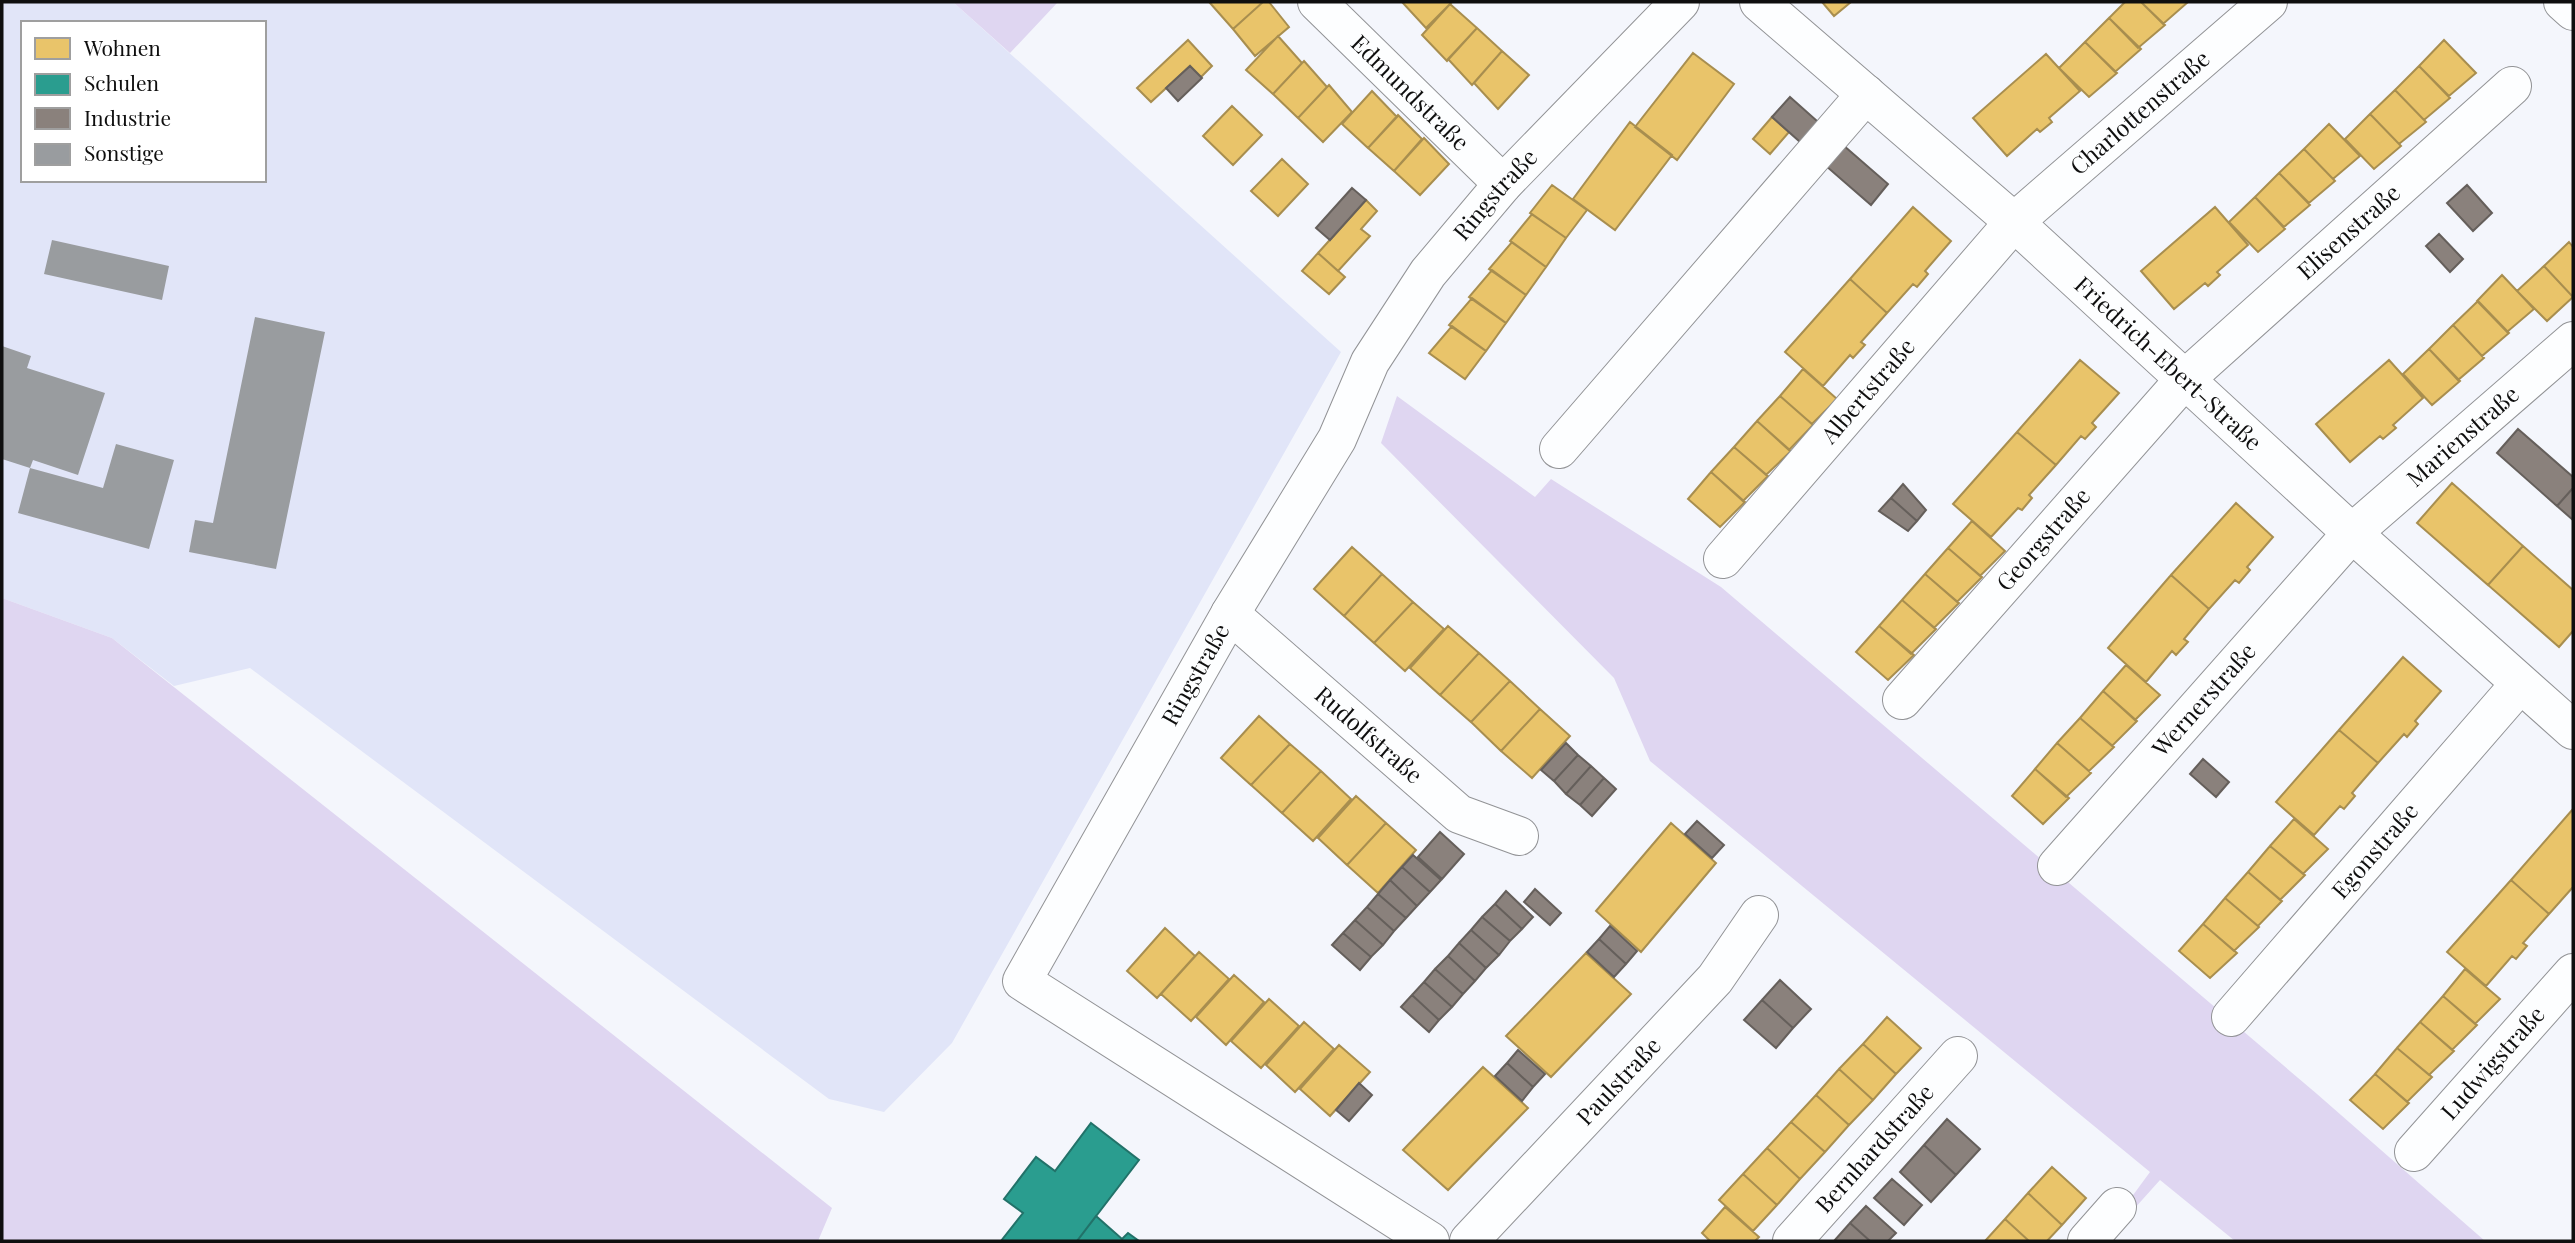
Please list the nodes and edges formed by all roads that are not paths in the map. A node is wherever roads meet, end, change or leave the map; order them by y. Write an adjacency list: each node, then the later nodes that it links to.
1 (1317, 2): 9 (street, Edmundstraße)
2 (1759, 2): 8 (street, Friedrich-Ebert-Straße)
3 (2267, 2): 10 (street, Charlottenstraße)
4 (2563, 2): 6 (street)
5 (1676, 3): 9 (street, Ringstraße)
6 (2573, 11)
7 (2512, 86): 12 (street, Elisenstraße)
8 (1866, 94): 10 (street, Friedrich-Ebert-Straße); 13 (street)
9 (1503, 184): 16 (street, Ringstraße)
10 (2014, 222): 12 (street, Friedrich-Ebert-Straße); 15 (street, Albertstraße)
11 (2573, 341): 14 (street, Marienstraße)
12 (2184, 380): 14 (street, Friedrich-Ebert-Straße); 18 (street, Georgstraße)
13 (1559, 449)
14 (2352, 533): 17 (street, Friedrich-Ebert-Straße); 21 (street, Wernerstraße)
15 (1723, 559)
16 (1230, 614): 20 (street, Rudolfstraße); 28 (street, Ringstraße)
17 (2520, 684): 19 (street, Friedrich-Ebert-Straße); 24 (street, Egonstraße)
18 (1902, 700)
19 (2573, 730)
20 (1520, 836)
21 (2057, 866)
22 (1759, 915): 29 (street, Paulstraße)
23 (2573, 973): 26 (street, Ludwigstraße)
24 (2231, 1017)
25 (1958, 1056): 30 (street, Bernhardstraße)
26 (2414, 1152)
27 (2117, 1207): 31 (street)
28 (1430, 1241)
29 (1469, 1241)
30 (1792, 1241)
31 (2087, 1241)

